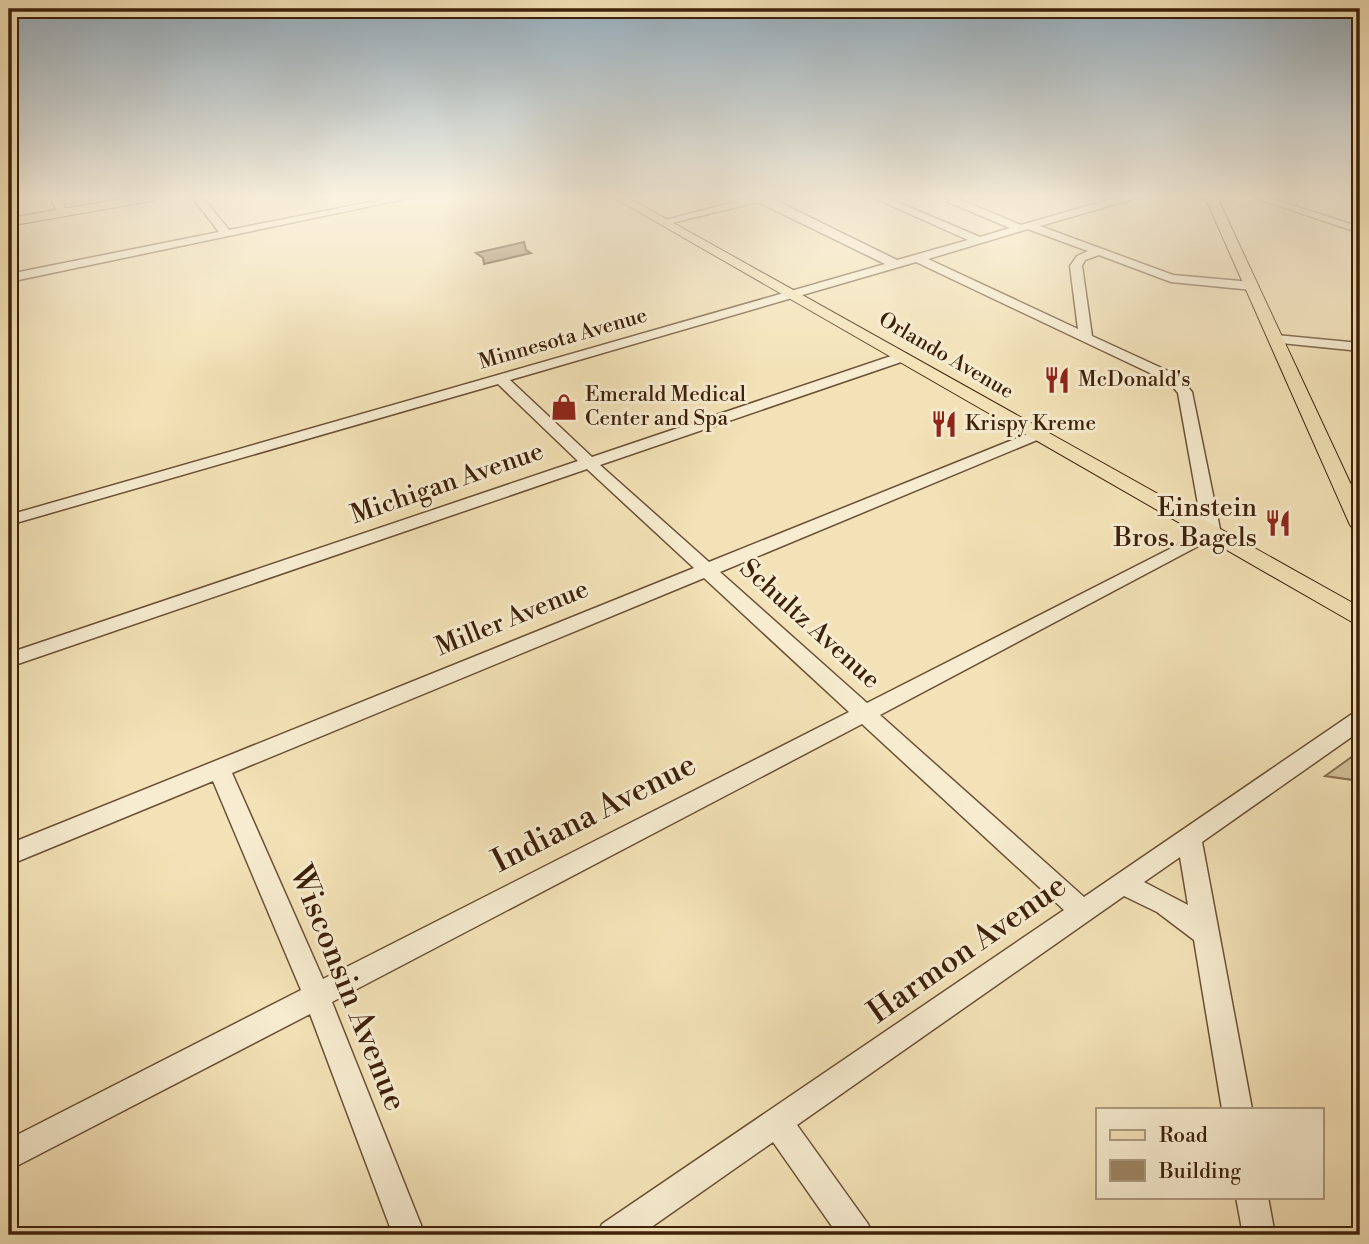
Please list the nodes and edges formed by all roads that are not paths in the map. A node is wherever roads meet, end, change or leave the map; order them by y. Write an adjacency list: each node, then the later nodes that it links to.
1 (122, 255): 10 (street)
2 (721, 255): 12 (main road, Orlando Avenue)
3 (877, 255): 9 (street)
4 (927, 255): 8 (street, Minnesota Avenue)
5 (1089, 255): 13 (street)
6 (1106, 255): 11 (street)
7 (1238, 255): 11 (main road)
8 (917, 258): 9 (street, Minnesota Avenue); 13 (street)
9 (895, 264): 12 (street, Minnesota Avenue)
10 (9, 278)
11 (1252, 286): 14 (main road)
12 (791, 295): 16 (main road, Orlando Avenue); 17 (street, Minnesota Avenue)
13 (1086, 337): 22 (street)
14 (1276, 339): 15 (street); 21 (main road)
15 (1360, 347)
16 (902, 358): 18 (main road, Orlando Avenue); 19 (street, Michigan Avenue)
17 (501, 379): 19 (street, Schultz Avenue); 20 (street, Minnesota Avenue)
18 (1037, 435): 22 (main road, Orlando Avenue); 23 (street, Miller Avenue)
19 (589, 463): 23 (street, Schultz Avenue); 25 (street, Michigan Avenue)
20 (9, 520)
21 (1360, 525)
22 (1212, 534): 24 (main road, Orlando Avenue); 26 (street, Indiana Avenue)
23 (706, 569): 26 (street, Schultz Avenue); 28 (street, Miller Avenue)
24 (1360, 617)
25 (9, 660)
26 (866, 712): 32 (street, Schultz Avenue); 34 (street, Indiana Avenue)
27 (1360, 720): 29 (street, Harmon Avenue)
28 (219, 769): 30 (street, Miller Avenue); 34 (street, Wisconsin Avenue)
29 (1189, 837): 31 (street, Harmon Avenue); 33 (street)
30 (9, 855)
31 (1121, 884): 32 (street, Harmon Avenue); 33 (street)
32 (1082, 911): 36 (street, Harmon Avenue)
33 (1206, 934): 35 (street)
34 (316, 995): 37 (street, Indiana Avenue); 39 (street, Wisconsin Avenue)
35 (1237, 1108)
36 (777, 1122): 40 (street, Harmon Avenue); 41 (street)
37 (9, 1155)
38 (1252, 1198): 42 (street)
39 (409, 1235)
40 (613, 1235)
41 (857, 1235)
42 (1259, 1235)

